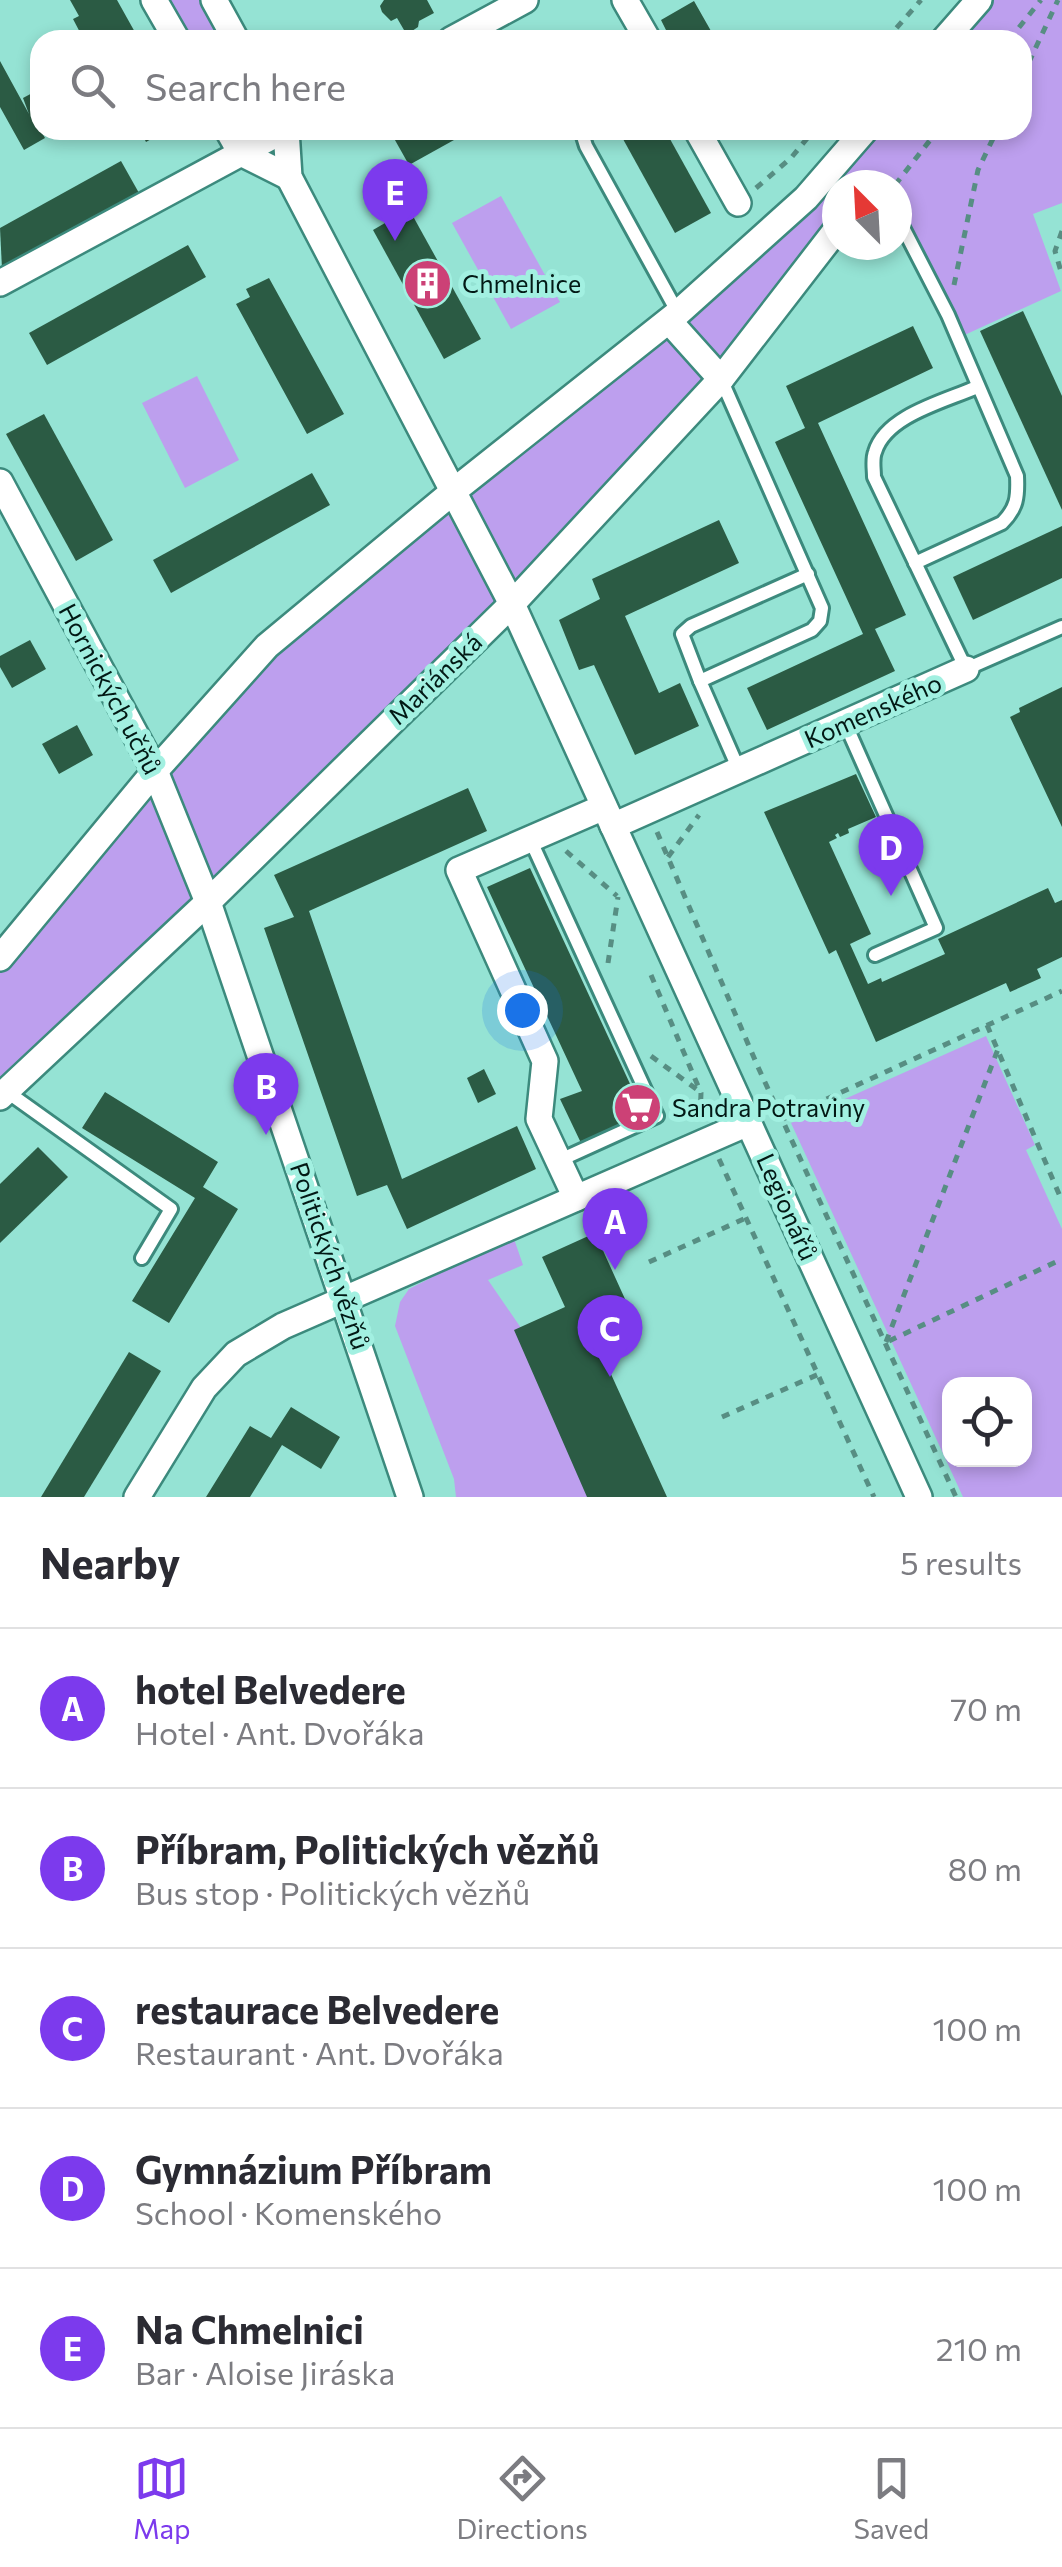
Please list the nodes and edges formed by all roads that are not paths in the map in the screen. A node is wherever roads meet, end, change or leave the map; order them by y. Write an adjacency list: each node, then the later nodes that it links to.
1 (154, 0): 6 (street)
2 (214, 0): 7 (street)
3 (525, 0): 8 (street)
4 (626, 0): 9 (street)
5 (978, 0): 10 (street)
6 (170, 30)
7 (230, 30)
8 (469, 30)
9 (642, 30)
10 (952, 30)
11 (234, 140): 17 (street)
12 (266, 140): 17 (street)
13 (286, 140): 18 (street)
14 (584, 140): 23 (lane)
15 (703, 140): 19 (street)
16 (856, 140): 23 (street)
17 (241, 153): 18 (street); 22 (street)
18 (289, 177): 27 (street, Legionářů)
19 (738, 204)
20 (912, 245): 25 (lane)
21 (822, 249): 24 (street, Mariánská)
22 (0, 284)
23 (674, 317): 24 (street); 27 (street)
24 (721, 379): 29 (lane); 30 (street, Mariánská)
25 (977, 387): 28 (lane, Komenského); 28 (lane)
26 (0, 482): 36 (street, Hornických učňů)
27 (455, 490): 30 (street, Legionářů); 36 (street)
28 (915, 563): 32 (lane, Komenského)
29 (808, 574): 33 (lane); 33 (lane)
30 (512, 604): 37 (street, Legionářů); 39 (street, Mariánská)
31 (1062, 627): 32 (lane)
32 (966, 669): 34 (street, Komenského)
33 (700, 681): 35 (lane)
34 (846, 723): 35 (street, Komenského); 40 (lane)
35 (740, 770): 37 (street, Komenského)
36 (155, 771): 39 (street, Hornických učňů); 41 (street)
37 (609, 817): 38 (street); 43 (street, Legionářů)
38 (530, 839): 44 (street); 44 (lane)
39 (208, 902): 42 (street, Mariánská); 47 (street, Politických vězňů)
40 (875, 955)
41 (0, 958)
42 (3, 1094): 46 (lane)
43 (748, 1122): 45 (street); 50 (street, Legionářů)
44 (558, 1161): 45 (street)
45 (576, 1198): 47 (street)
46 (142, 1258)
47 (345, 1299): 48 (street); 49 (street, Politických vězňů)
48 (137, 1497)
49 (410, 1497)
50 (919, 1497)

